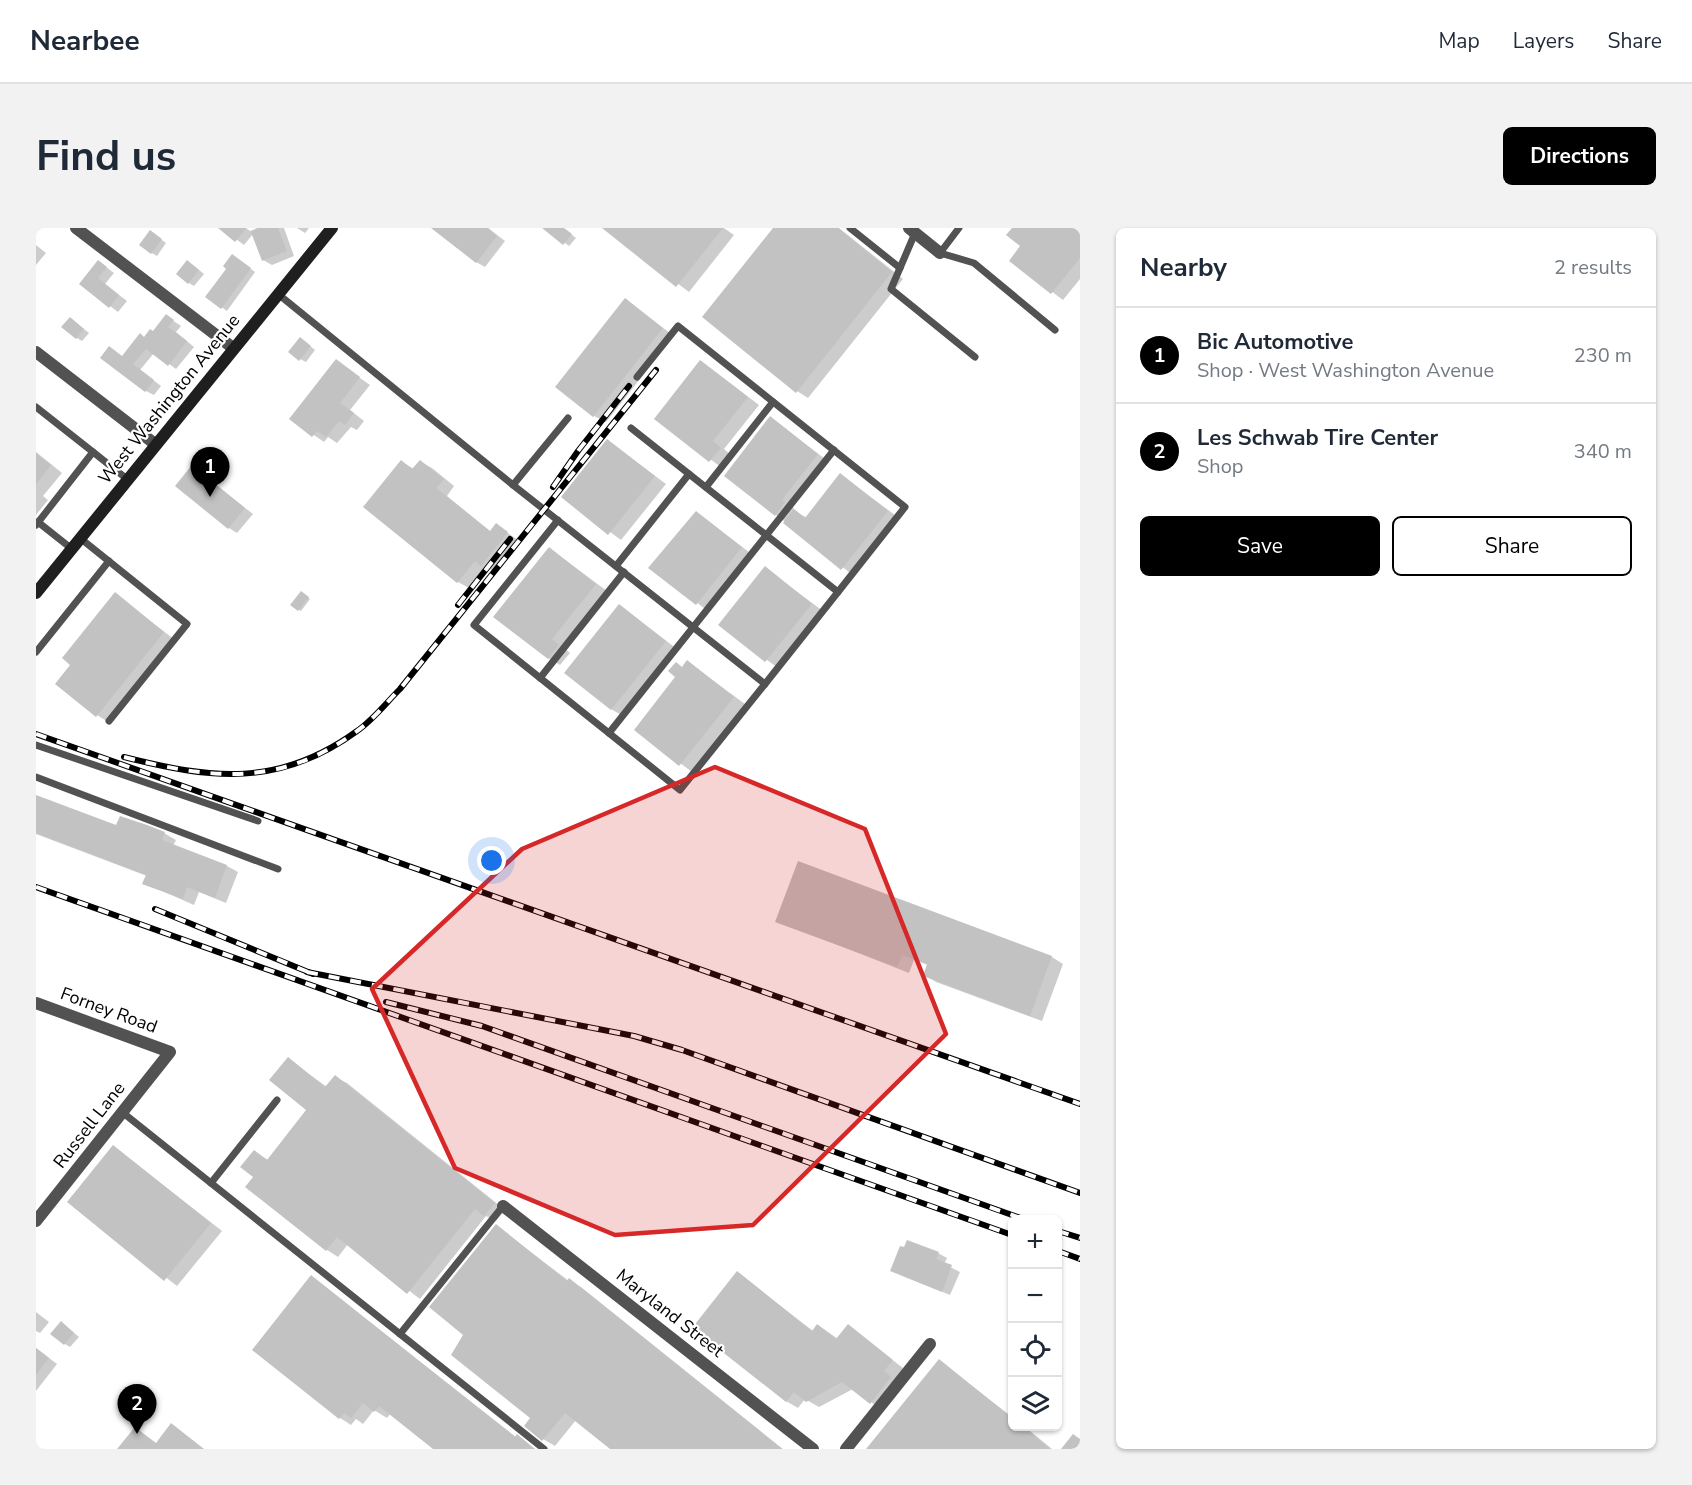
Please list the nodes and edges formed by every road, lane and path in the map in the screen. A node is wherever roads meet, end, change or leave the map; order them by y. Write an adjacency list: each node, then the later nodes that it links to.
1 (76, 228): 10 (street)
2 (332, 228): 8 (main road, West Washington Avenue)
3 (850, 228): 7 (lane)
4 (959, 228): 6 (lane)
5 (912, 231): 6 (street); 7 (lane)
6 (940, 253): 9 (lane)
7 (900, 267): 12 (lane)
8 (278, 294): 10 (main road, West Washington Avenue); 23 (lane)
9 (1055, 330)
10 (233, 348): 18 (main road, West Washington Avenue)
11 (36, 352): 18 (street)
12 (975, 357)
13 (637, 377): 14 (lane)
14 (773, 402): 19 (lane); 24 (lane)
15 (36, 407): 20 (lane)
16 (568, 418): 23 (lane)
17 (631, 428): 21 (lane)
18 (155, 444): 22 (main road, West Washington Avenue)
19 (834, 450): 27 (lane); 33 (lane)
20 (93, 452): 22 (lane); 26 (lane)
21 (689, 474): 24 (lane); 31 (lane)
22 (127, 479): 28 (main road, West Washington Avenue)
23 (513, 484): 25 (lane)
24 (706, 487): 27 (lane)
25 (558, 520): 31 (lane); 37 (lane)
26 (37, 524): 29 (lane)
27 (766, 535): 33 (lane); 35 (lane)
28 (80, 538): 29 (main road, West Washington Avenue); 30 (lane)
29 (72, 549): 34 (main road, West Washington Avenue)
30 (109, 561): 36 (lane); 39 (lane)
31 (616, 566): 32 (lane)
32 (624, 572): 35 (lane); 37 (lane)
33 (837, 592): 38 (lane)
34 (36, 593)
35 (693, 627): 38 (lane); 40 (lane)
36 (36, 652)
37 (540, 678): 40 (lane)
38 (765, 684): 40 (lane)
39 (109, 721)
40 (609, 733)
41 (36, 745): 43 (lane)
42 (36, 777): 44 (lane)
43 (258, 821)
44 (278, 869)
45 (36, 1002): 46 (street, Forney Road)
46 (170, 1052): 48 (street, Russell Lane)
47 (277, 1100): 49 (lane)
48 (122, 1112): 49 (lane); 51 (street, Russell Lane)
49 (211, 1183): 52 (lane)
50 (503, 1206): 52 (lane); 55 (street, Maryland Street)
51 (36, 1221)
52 (400, 1334): 54 (lane)
53 (930, 1344): 56 (street)
54 (544, 1449)
55 (813, 1449)
56 (846, 1449)

